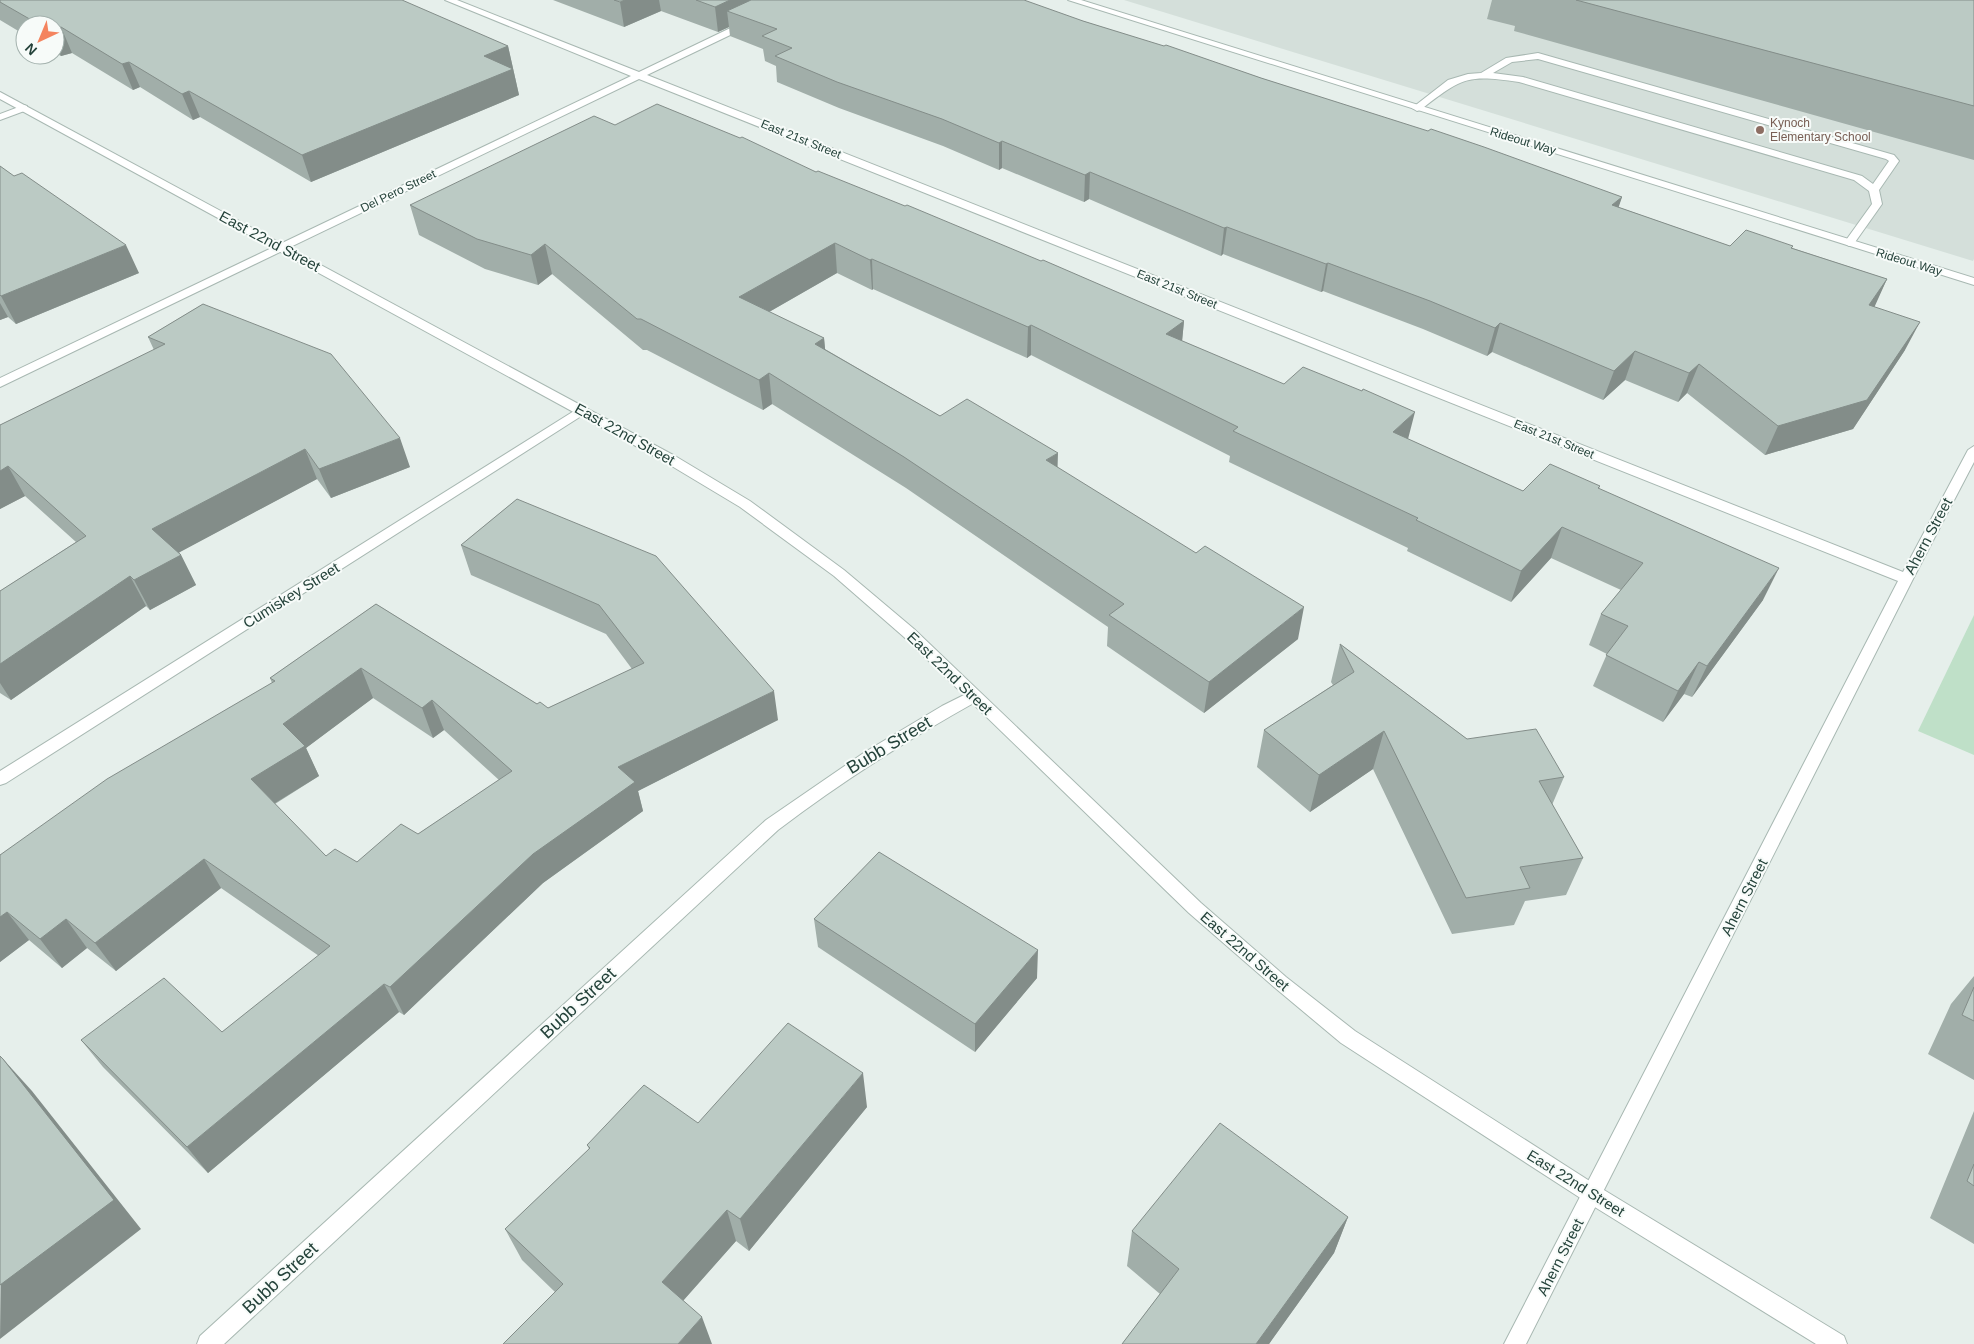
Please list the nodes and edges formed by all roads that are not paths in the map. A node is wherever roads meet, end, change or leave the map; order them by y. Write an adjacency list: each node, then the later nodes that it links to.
1 (449, 0): 4 (street, East 21st Street)
2 (1072, 0): 8 (street, Rideout Way)
3 (762, 17): 4 (street, Del Pero Street)
4 (639, 75): 12 (street, Del Pero Street); 17 (street, East 21st Street)
5 (1484, 75): 8 (street); 10 (street); 10 (street)
6 (0, 95): 7 (street, East 22nd Street)
7 (24, 108): 9 (street); 12 (street, East 22nd Street)
8 (1417, 108): 11 (street, Rideout Way)
9 (0, 117)
10 (1874, 190): 11 (street)
11 (1849, 243): 13 (street, Rideout Way)
12 (282, 247): 14 (street, Del Pero Street); 15 (street, East 22nd Street)
13 (1974, 282)
14 (0, 383)
15 (582, 410): 18 (street, East 22nd Street); 19 (street, Cumiskey Street)
16 (1974, 450): 17 (street, Ahern Street)
17 (1906, 579): 20 (street, Ahern Street)
18 (974, 696): 20 (street, East 22nd Street); 21 (street, Bubb Street)
19 (0, 779)
20 (1592, 1194): 22 (street, Ahern Street); 23 (street, East 22nd Street)
21 (208, 1344)
22 (1515, 1344)
23 (1836, 1344)

